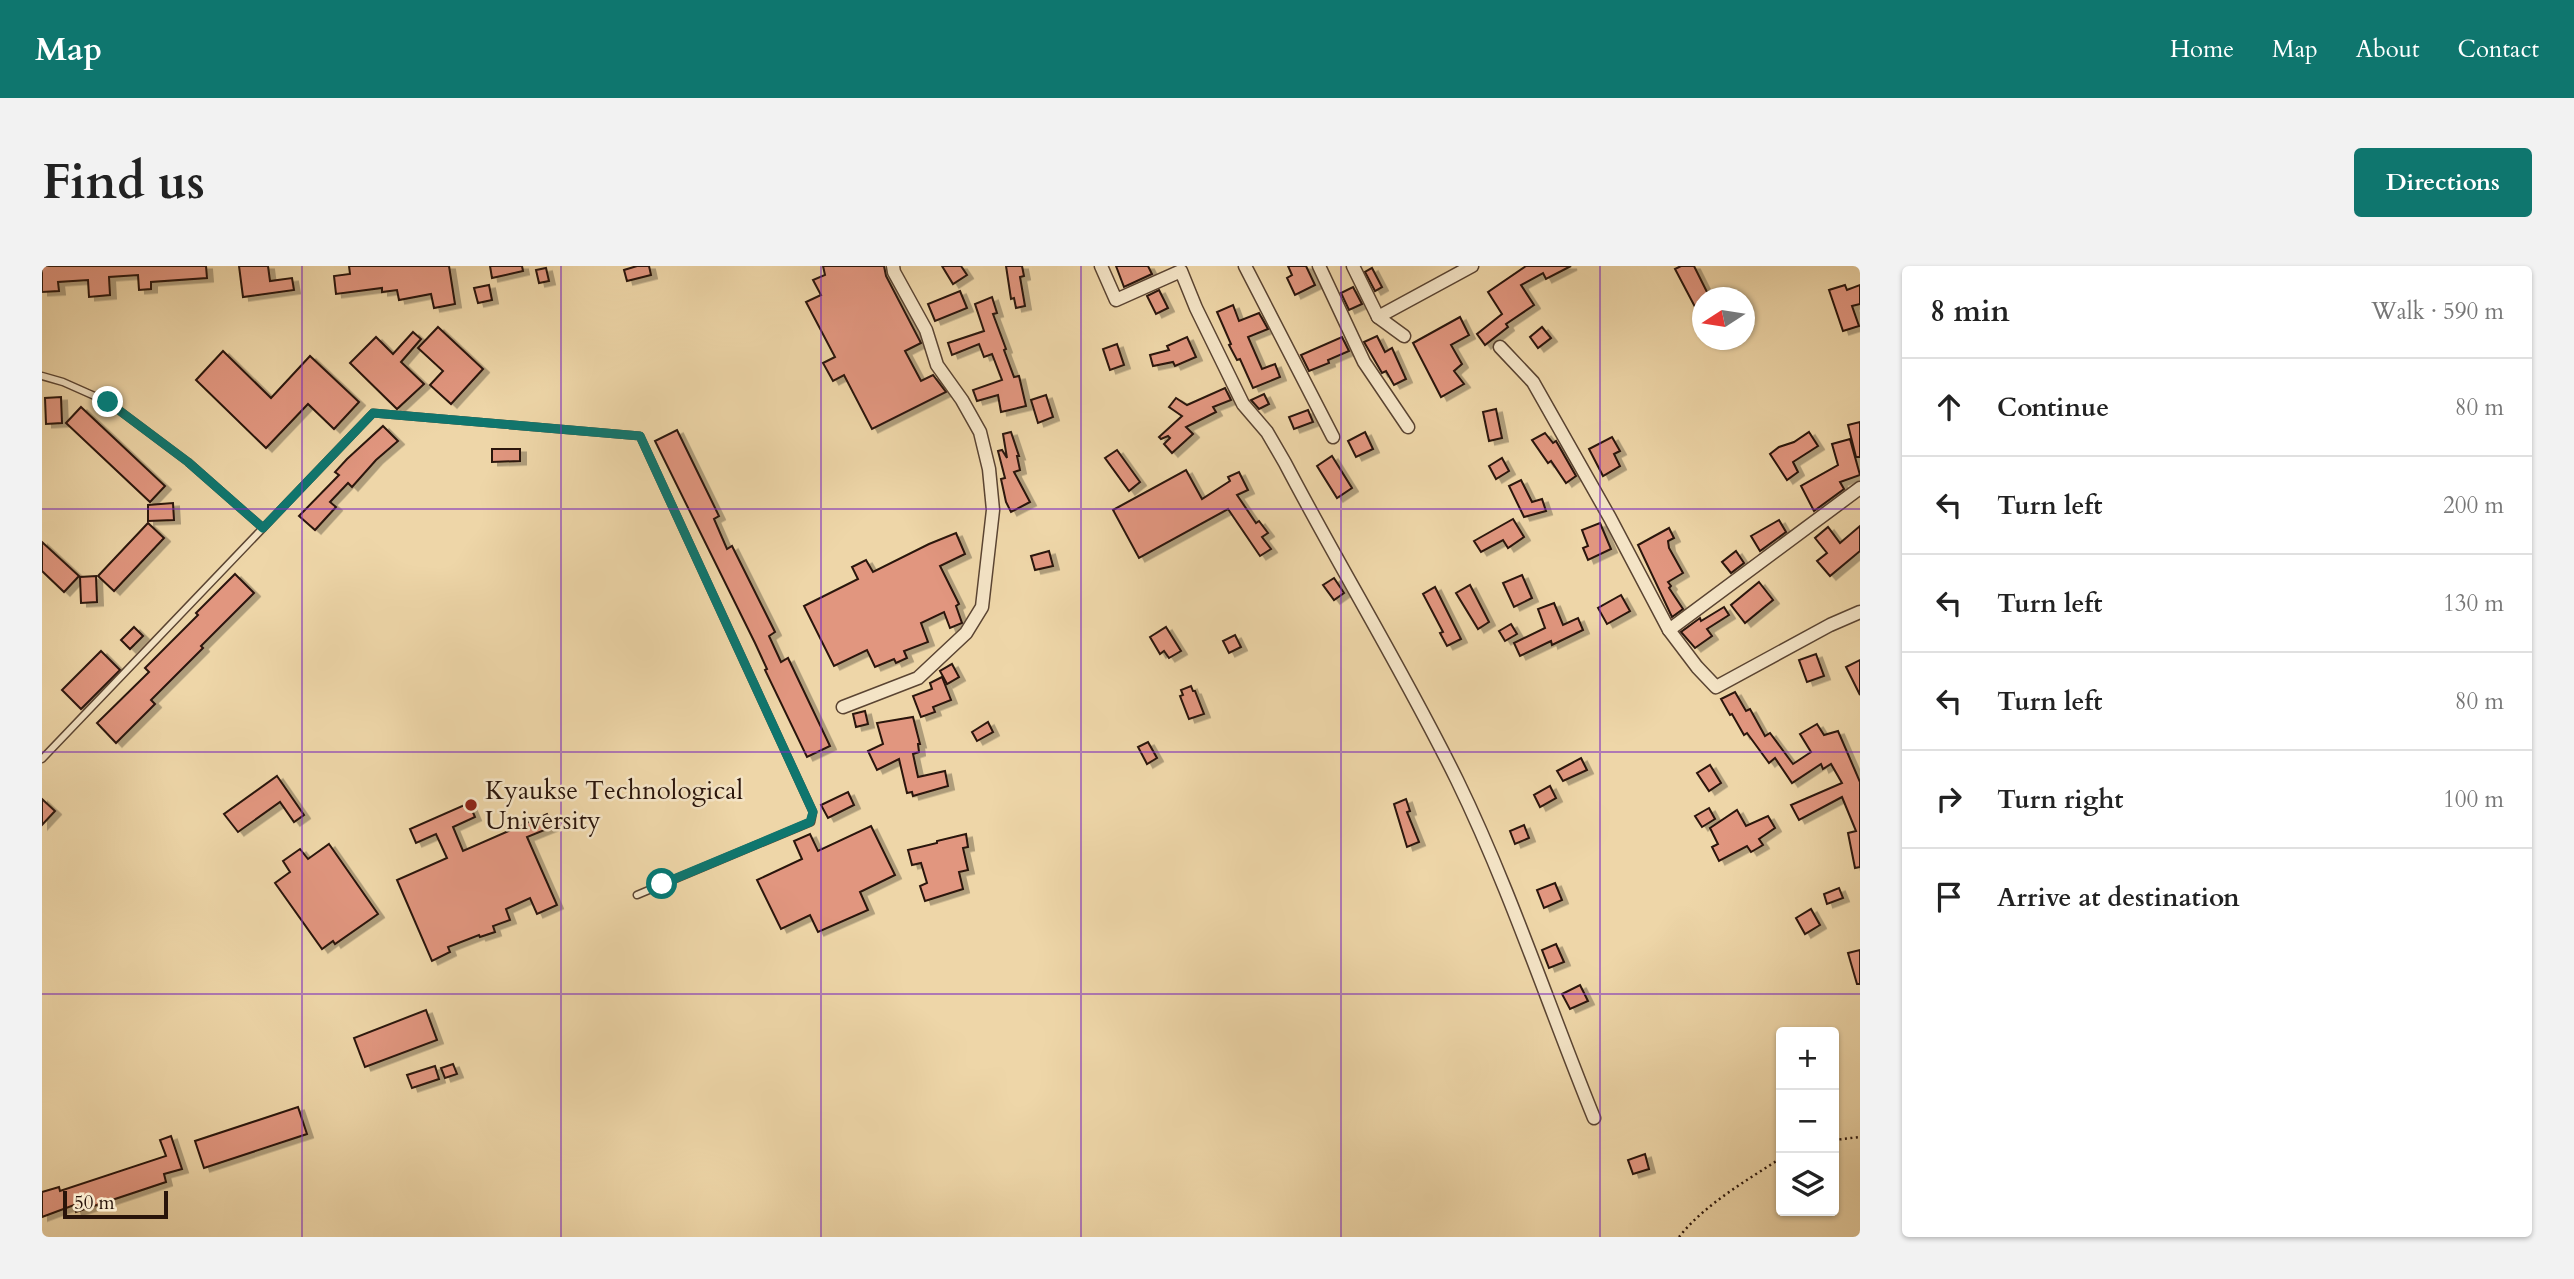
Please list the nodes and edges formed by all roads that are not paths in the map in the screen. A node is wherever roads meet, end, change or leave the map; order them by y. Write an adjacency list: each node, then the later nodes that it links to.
1 (893, 266): 17 (street)
2 (1101, 266): 20 (street)
3 (1245, 266): 12 (street)
4 (1319, 266): 11 (street)
5 (1353, 266): 7 (street)
6 (1472, 266): 7 (street)
7 (1378, 317): 8 (street)
8 (1404, 336)
9 (1500, 347): 16 (street)
10 (42, 376): 14 (lane)
11 (1408, 427)
12 (1333, 437)
13 (1860, 488): 16 (street)
14 (263, 528): 18 (lane); 19 (lane)
15 (1860, 612): 16 (street)
16 (1669, 630)
17 (844, 707)
18 (42, 759)
19 (638, 895)
20 (1594, 1118)

